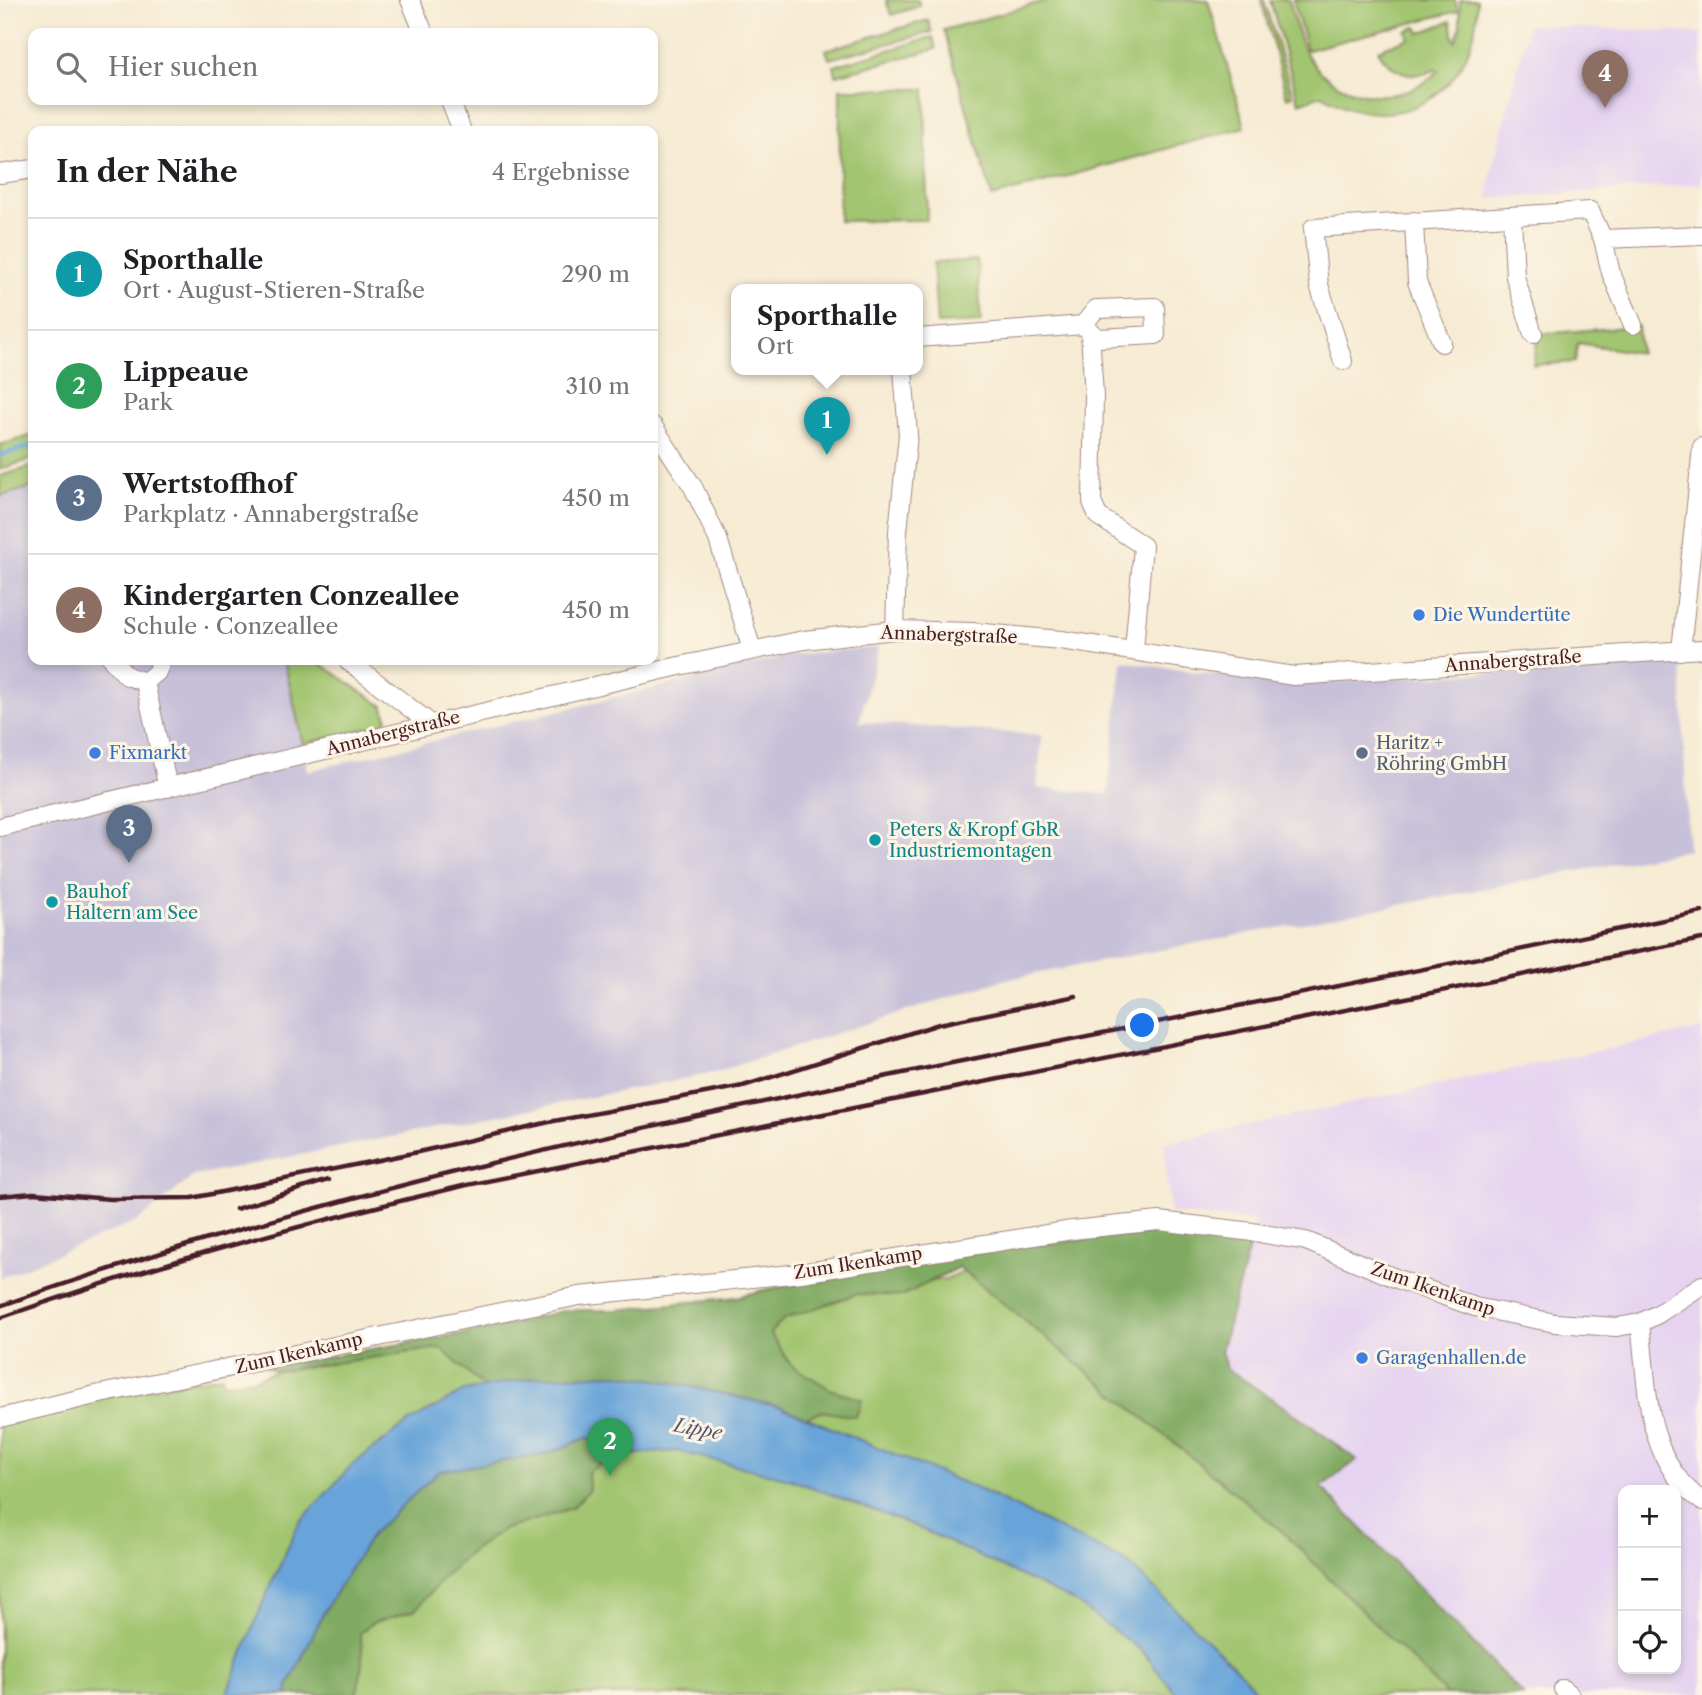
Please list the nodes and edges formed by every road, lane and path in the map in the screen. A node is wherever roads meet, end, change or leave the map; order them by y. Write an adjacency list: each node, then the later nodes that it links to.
1 (410, 0): 2 (street)
2 (422, 28)
3 (452, 105): 4 (street)
4 (461, 126)
5 (28, 170): 6 (street)
6 (0, 174)
7 (1513, 216): 8 (street); 10 (street); 12 (street)
8 (1414, 221): 14 (street); 15 (street)
9 (1702, 235): 10 (street)
10 (1604, 239): 11 (street)
11 (1633, 325)
12 (1533, 334)
13 (923, 338): 22 (street)
14 (1442, 343)
15 (1343, 361)
16 (903, 375): 19 (street)
17 (658, 434): 21 (street)
18 (1702, 447): 23 (street)
19 (895, 630): 21 (street, Annabergstraße); 22 (street, Annabergstraße)
20 (1702, 649): 23 (street, Annabergstraße)
21 (752, 650): 28 (street, Annabergstraße)
22 (1134, 650): 23 (street, Annabergstraße)
23 (1681, 651)
24 (117, 665): 27 (street)
25 (160, 665): 27 (street)
26 (353, 665): 28 (street)
27 (145, 682): 29 (street)
28 (430, 724): 29 (street, Annabergstraße)
29 (168, 788): 30 (street, Annabergstraße)
30 (0, 827)
31 (1702, 1285): 32 (street, Zum Ikenkamp)
32 (1640, 1323): 33 (street, Zum Ikenkamp); 34 (street)
33 (0, 1418)
34 (1702, 1501)

